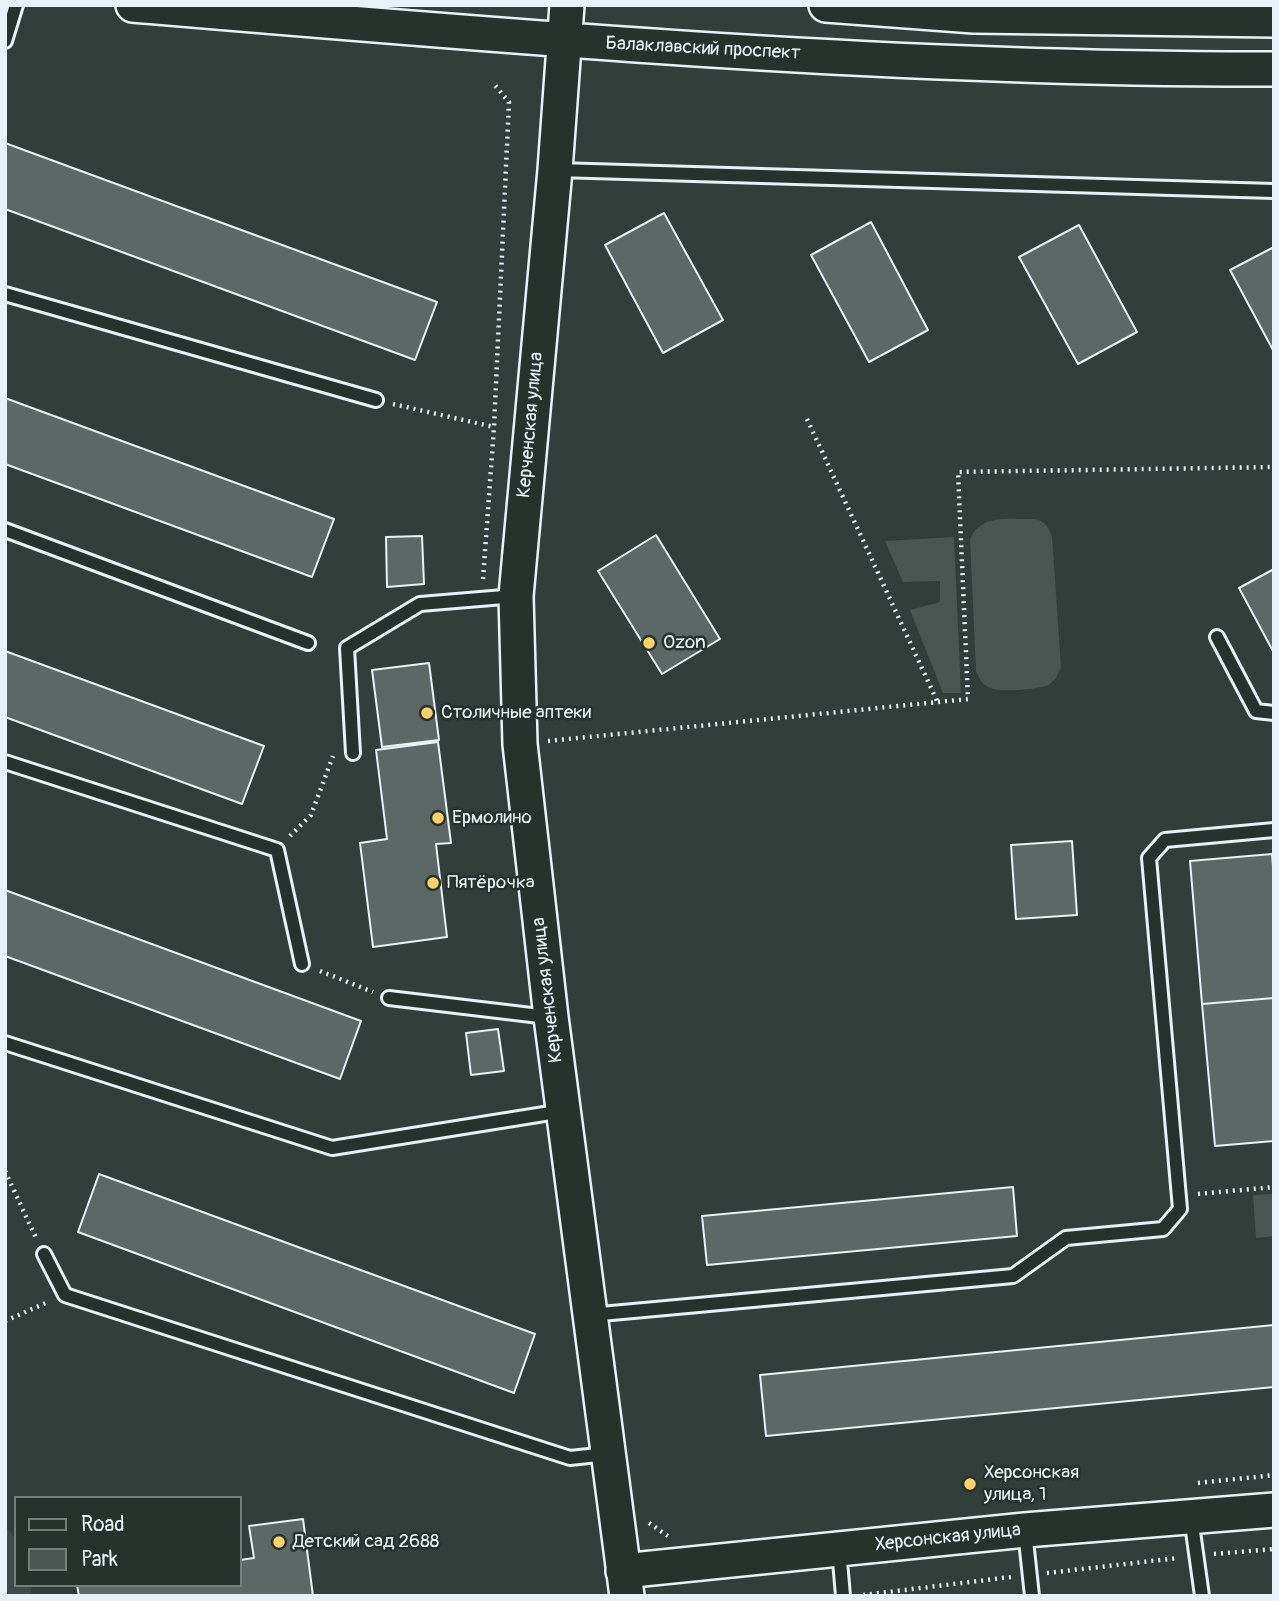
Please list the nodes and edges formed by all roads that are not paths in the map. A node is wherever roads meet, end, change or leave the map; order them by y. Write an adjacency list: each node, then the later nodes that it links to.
1 (16, 5): 7 (lane)
2 (133, 5): 6 (street, Балаклавский проспект)
3 (567, 5): 6 (street, Керченская улица)
4 (825, 5): 5 (street)
5 (1274, 20)
6 (565, 40): 8 (street, Балаклавский проспект); 9 (street, Керченская улица)
7 (5, 41)
8 (1274, 69)
9 (555, 170): 10 (lane); 14 (street, Керченская улица)
10 (1274, 191)
11 (5, 294): 12 (lane)
12 (376, 400)
13 (5, 530): 16 (lane)
14 (516, 596): 18 (lane); 23 (street, Керченская улица)
15 (1217, 637): 17 (lane)
16 (308, 643)
17 (1274, 713)
18 (353, 753)
19 (5, 762): 21 (lane)
20 (1274, 830): 27 (lane)
21 (302, 964)
22 (388, 998): 23 (lane)
23 (551, 1017): 25 (street, Керченская улица)
24 (5, 1044): 25 (lane)
25 (563, 1111): 27 (street, Керченская улица)
26 (44, 1254): 28 (lane)
27 (589, 1315): 28 (street, Керченская улица)
28 (607, 1454): 33 (street, Керченская улица)
29 (1274, 1510): 30 (street, Херсонская улица)
30 (1191, 1517): 31 (street, Херсонская улица); 36 (lane)
31 (1025, 1530): 32 (street, Херсонская улица); 35 (lane)
32 (839, 1549): 33 (street, Херсонская улица); 34 (lane)
33 (625, 1583)
34 (843, 1596)
35 (1032, 1596)
36 (1202, 1596)

